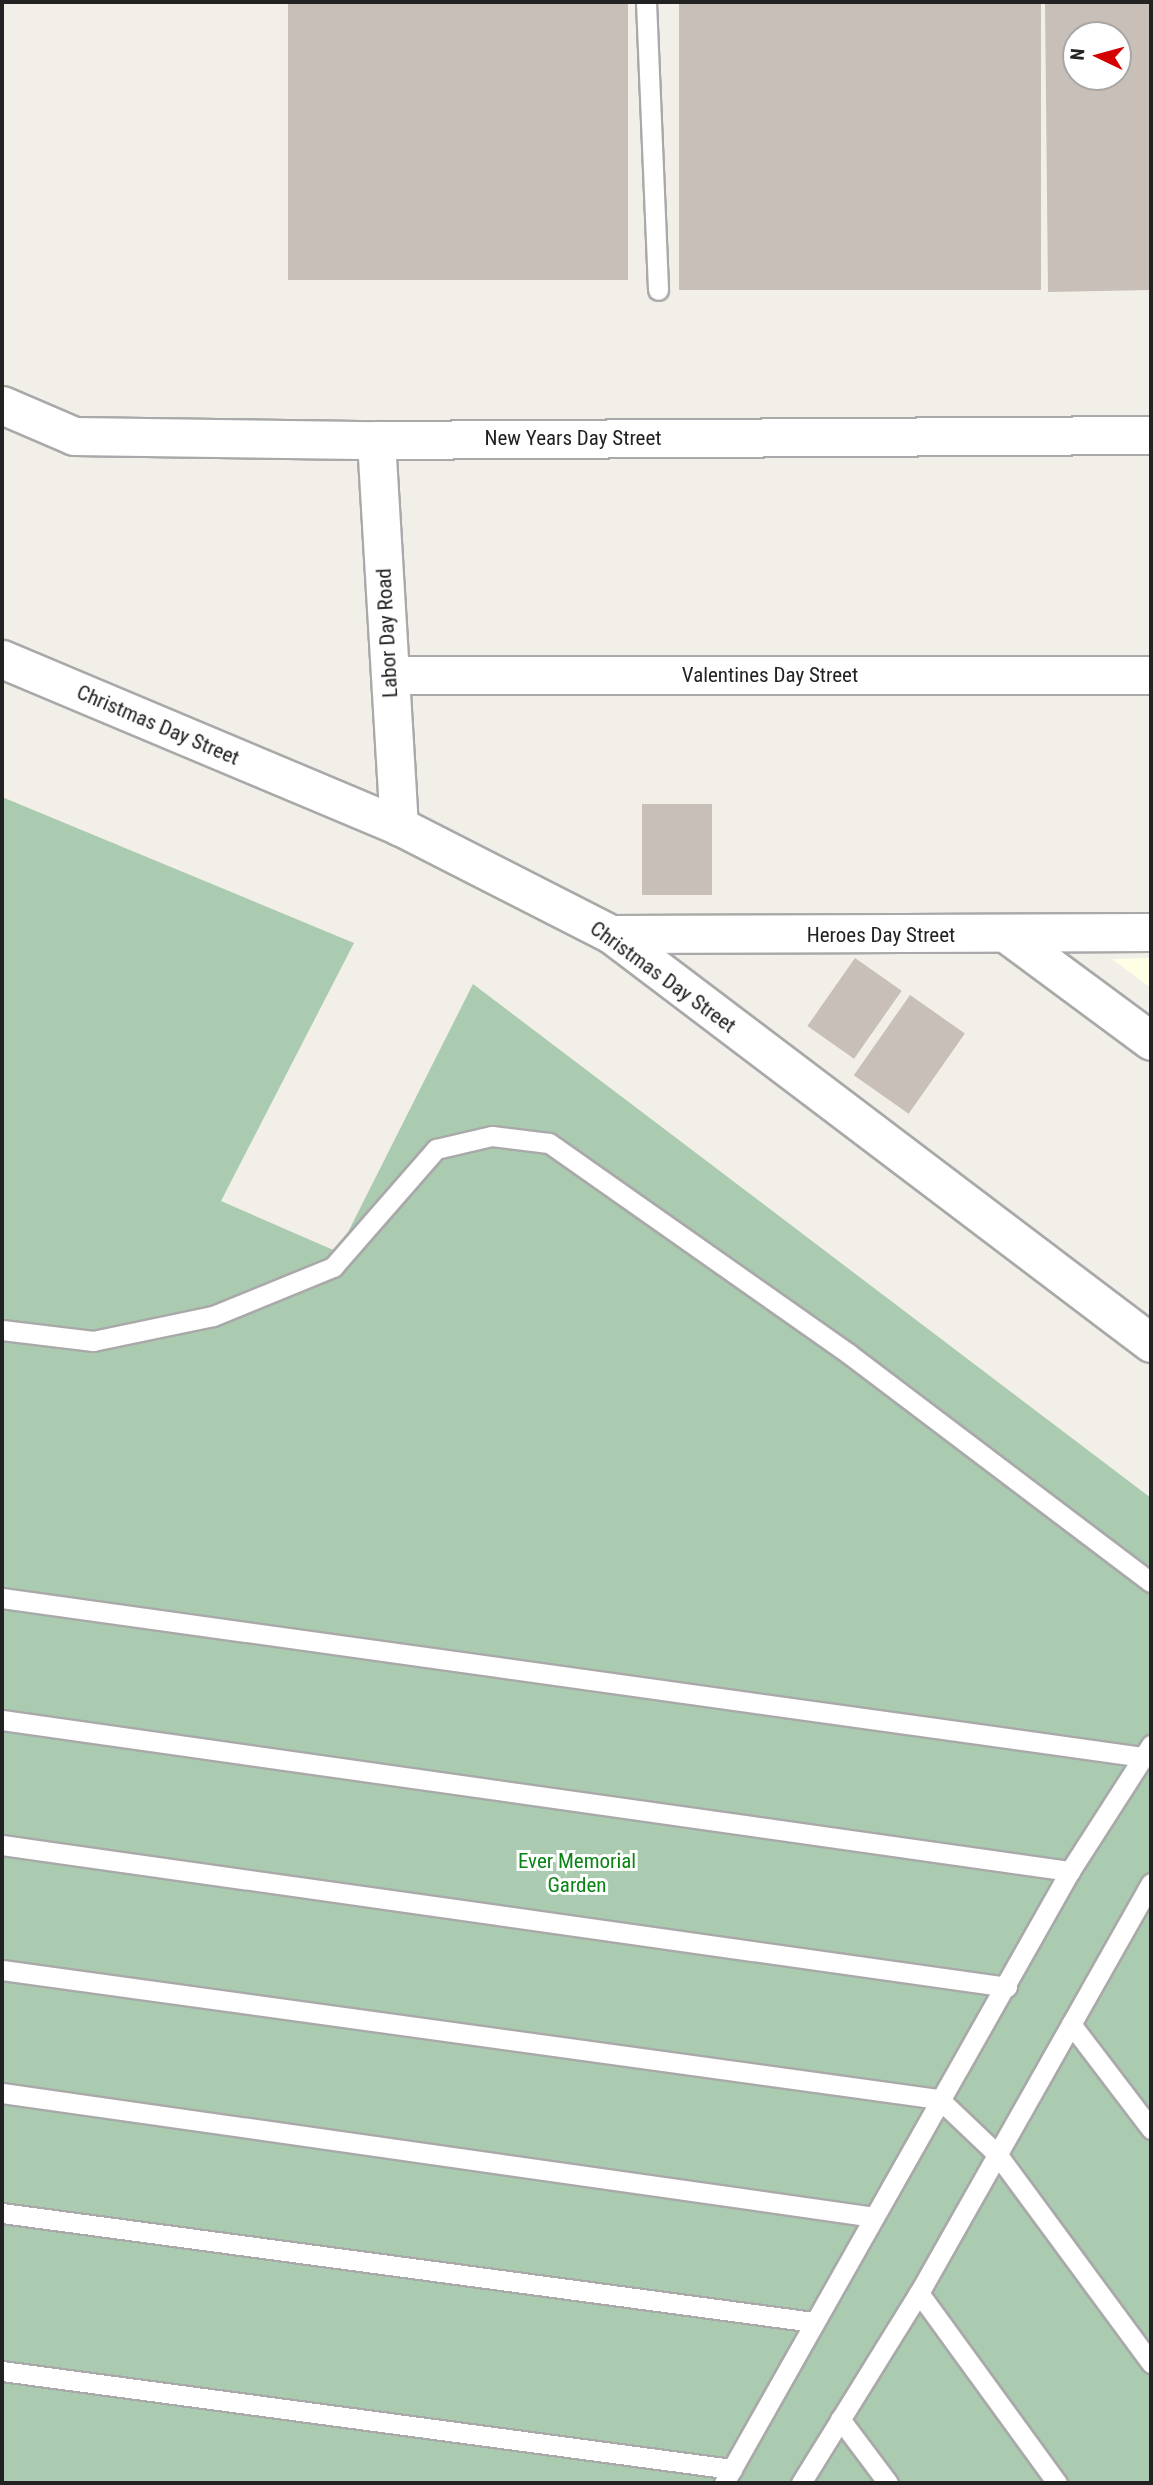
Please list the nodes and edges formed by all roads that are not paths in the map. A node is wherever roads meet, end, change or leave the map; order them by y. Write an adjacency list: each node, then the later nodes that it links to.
1 (646, 2): 2 (lane)
2 (658, 290)
3 (2, 405): 5 (street, New Years Day Street)
4 (1151, 435): 5 (street, New Years Day Street)
5 (376, 440): 7 (street, Labor Day Road)
6 (2, 659): 9 (street, Christmas Day Street)
7 (390, 675): 8 (street, Valentines Day Street); 9 (street, Labor Day Road)
8 (1151, 675)
9 (399, 826): 11 (street, Christmas Day Street)
10 (1151, 932): 12 (street, Heroes Day Street)
11 (611, 934): 12 (street, Heroes Day Street); 15 (street, Christmas Day Street)
12 (1008, 935): 13 (street)
13 (1151, 1041)
14 (2, 1330): 16 (lane)
15 (1151, 1343)
16 (1151, 1582)
17 (2, 1598): 19 (lane)
18 (2, 1720): 21 (lane)
19 (1148, 1751): 21 (lane)
20 (2, 1845): 24 (lane)
21 (1070, 1871): 24 (lane)
22 (1151, 1884): 25 (lane)
23 (2, 1970): 27 (lane)
24 (1007, 1987): 27 (lane)
25 (1071, 2024): 28 (lane); 29 (lane)
26 (2, 2093): 31 (lane)
27 (939, 2099): 29 (lane); 31 (lane)
28 (1151, 2129)
29 (997, 2154): 32 (lane); 34 (lane)
30 (2, 2213): 33 (lane)
31 (874, 2217): 33 (lane)
32 (919, 2293): 36 (lane); 40 (lane)
33 (814, 2322): 37 (lane)
34 (1151, 2362)
35 (2, 2371): 37 (lane)
36 (840, 2419): 38 (lane); 39 (lane)
37 (729, 2476)
38 (801, 2483)
39 (888, 2483)
40 (1057, 2483)

